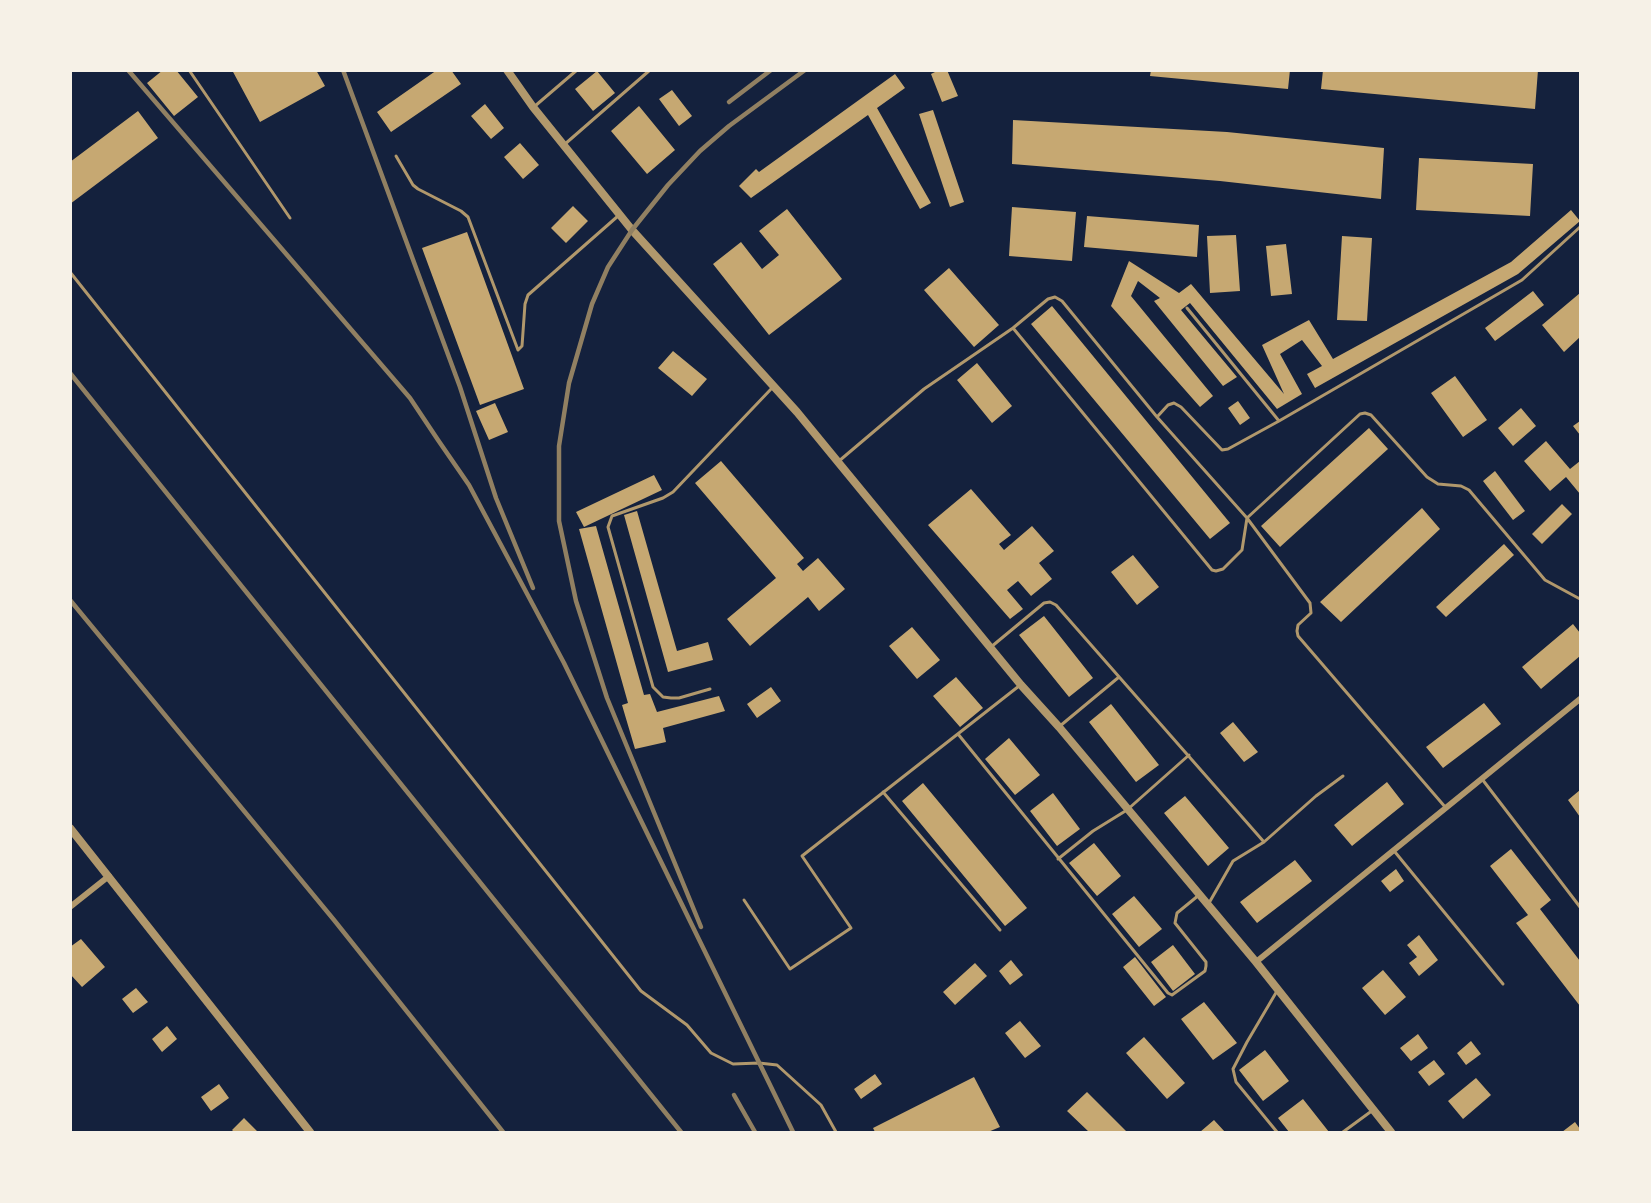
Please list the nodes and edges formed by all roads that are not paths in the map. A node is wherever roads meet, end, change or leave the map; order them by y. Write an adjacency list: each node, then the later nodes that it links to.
1 (189, 70): 9 (lane)
2 (507, 70): 5 (street)
3 (577, 70): 5 (lane)
4 (650, 70): 6 (lane)
5 (533, 108): 6 (street)
6 (564, 145): 8 (street)
7 (396, 156): 8 (lane)
8 (620, 215): 14 (street)
9 (290, 219)
10 (1581, 227): 16 (lane)
11 (70, 272): 49 (lane)
12 (1187, 308): 16 (lane)
13 (1013, 328): 15 (lane); 17 (lane); 18 (lane)
14 (773, 387): 17 (street); 23 (lane)
15 (1157, 417): 16 (lane); 18 (lane)
16 (1278, 421)
17 (838, 462): 20 (street)
18 (1247, 518): 19 (lane); 31 (lane)
19 (1581, 599)
20 (991, 647): 21 (lane); 22 (street)
21 (1119, 677): 25 (lane); 27 (lane)
22 (1021, 685): 25 (street); 26 (lane)
23 (710, 689)
24 (1580, 701): 29 (street)
25 (1059, 727): 32 (street)
26 (957, 734): 30 (lane); 36 (lane)
27 (1189, 755): 32 (lane); 34 (lane)
28 (1343, 776): 34 (lane)
29 (1482, 779): 31 (street); 42 (lane)
30 (882, 792): 39 (lane); 43 (lane)
31 (1446, 808): 35 (street)
32 (1127, 810): 36 (lane); 38 (street)
33 (70, 828): 37 (street)
34 (1264, 842): 40 (lane)
35 (1394, 850): 44 (street); 45 (lane)
36 (1058, 859): 38 (lane)
37 (109, 876): 41 (street); 48 (street)
38 (1200, 894): 40 (street)
39 (744, 900)
40 (1208, 904): 44 (street)
41 (70, 907)
42 (1581, 907)
43 (1000, 930)
44 (1256, 962): 46 (street)
45 (1503, 984)
46 (1278, 990): 47 (street); 50 (lane)
47 (1373, 1110): 51 (lane); 52 (street)
48 (310, 1132)
49 (836, 1132)
50 (1277, 1132)
51 (1344, 1132)
52 (1391, 1132)

